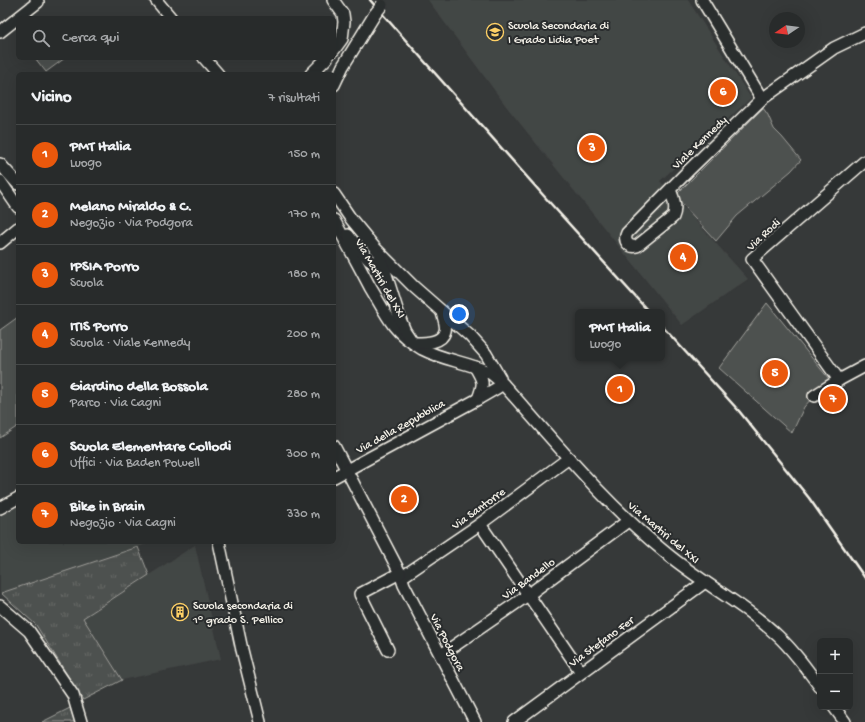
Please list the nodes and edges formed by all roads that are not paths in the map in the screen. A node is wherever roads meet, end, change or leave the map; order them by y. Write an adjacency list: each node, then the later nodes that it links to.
1 (156, 0): 7 (street)
2 (332, 0): 11 (street)
3 (702, 0): 15 (street)
4 (39, 1): 6 (street)
5 (384, 3): 14 (street, bridge)
6 (20, 16)
7 (169, 16)
8 (16, 19): 9 (street)
9 (0, 32)
10 (865, 32): 15 (street, Viale Kennedy)
11 (336, 47)
12 (325, 60): 13 (street)
13 (314, 72)
14 (336, 81)
15 (762, 99): 20 (street, Viale Kennedy)
16 (865, 161): 35 (street, Via Rodi)
17 (0, 164): 19 (street)
18 (0, 181): 21 (street)
19 (16, 182)
20 (670, 190): 20 (street, Viale Kennedy)
21 (5, 195): 23 (street)
22 (336, 197): 28 (street)
23 (16, 204)
24 (336, 216): 29 (street, Via Martiri del XXI)
25 (336, 224): 32 (street, Via Martiri del XXI)
26 (16, 230): 27 (street)
27 (0, 243)
28 (375, 248): 29 (street, Via Martiri del XXI); 30 (street, Via Martiri del XXI)
29 (385, 271): 30 (street, Via Martiri del XXI); 32 (street, Via Martiri del XXI)
30 (414, 287): 31 (street, Via Martiri del XXI)
31 (442, 312): 32 (street); 36 (street, Via Martiri del XXI)
32 (414, 343): 34 (street, Via Martiri del XXI)
33 (865, 366): 35 (street)
34 (475, 367): 36 (street, Via Martiri del XXI); 38 (street)
35 (839, 380): 37 (street)
36 (503, 384): 38 (street, Via della Repubblica); 40 (street, Via Martiri del XXI)
37 (814, 396)
38 (478, 399): 41 (street, Via della Repubblica)
39 (336, 450): 41 (street, Via Podgora)
40 (569, 458): 45 (street, Via Martiri del XXI); 46 (street, Via Santorre)
41 (347, 470): 42 (street, Via della Repubblica); 48 (street, Via Podgora)
42 (336, 476)
43 (16, 499): 44 (street)
44 (0, 508)
45 (628, 521): 49 (street, Via Martiri del XXI); 50 (street, Via Bandello)
46 (480, 524): 48 (street, Via Santorre); 50 (street)
47 (219, 544): 58 (street)
48 (401, 575): 52 (street); 53 (street, Via Podgora)
49 (705, 582): 54 (street, Via Stefano Fer); 55 (street, Via Martiri del XXI)
50 (528, 594): 53 (street, Via Bandello); 54 (street)
51 (0, 606): 57 (street)
52 (388, 650)
53 (441, 655): 59 (street, Via Podgora)
54 (581, 672): 60 (street, Via Stefano Fer)
55 (817, 683)
56 (836, 710): 61 (street)
57 (82, 722)
58 (260, 722)
59 (475, 722)
60 (514, 722)
61 (845, 722)

